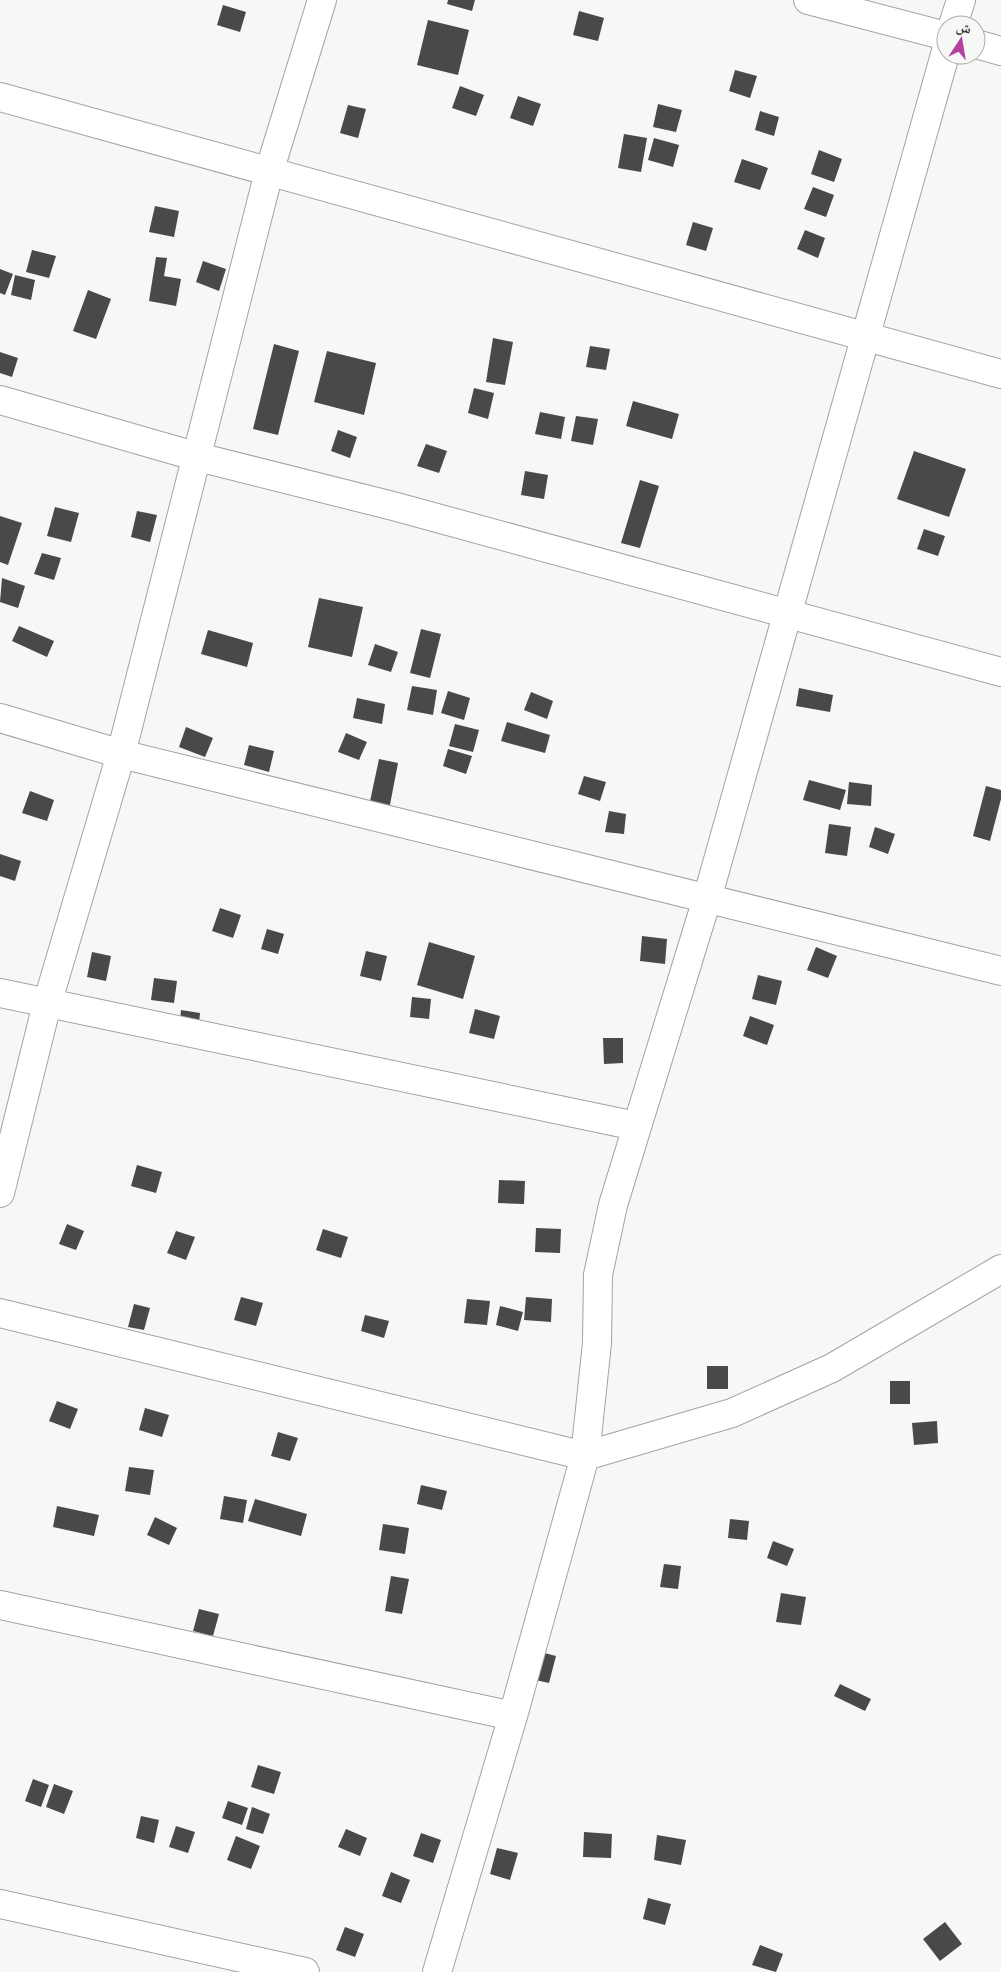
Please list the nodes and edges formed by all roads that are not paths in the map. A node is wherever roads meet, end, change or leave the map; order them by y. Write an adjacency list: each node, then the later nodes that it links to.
1 (322, 0): 10 (street)
2 (808, 0): 5 (street)
3 (960, 0): 4 (street)
4 (956, 15)
5 (936, 33)
6 (986, 47): 7 (street)
7 (1001, 51)
8 (942, 65): 11 (street)
9 (0, 97): 10 (street)
10 (270, 172): 11 (street); 14 (street)
11 (865, 337): 12 (street); 15 (street)
12 (1001, 374)
13 (0, 400): 14 (street)
14 (198, 457): 15 (street); 18 (street)
15 (786, 613): 16 (street); 19 (street)
16 (1001, 672)
17 (0, 718): 18 (street)
18 (122, 754): 19 (street); 22 (street)
19 (707, 899): 20 (street); 23 (street)
20 (1001, 971)
21 (0, 993): 22 (street)
22 (47, 1004): 23 (street); 24 (street)
23 (636, 1126): 27 (street)
24 (0, 1193)
25 (1001, 1269): 27 (street)
26 (0, 1313): 27 (street)
27 (586, 1456): 29 (street)
28 (0, 1605): 29 (street)
29 (512, 1716): 32 (street)
30 (0, 1904): 31 (street)
31 (305, 1972)
32 (437, 1972)

